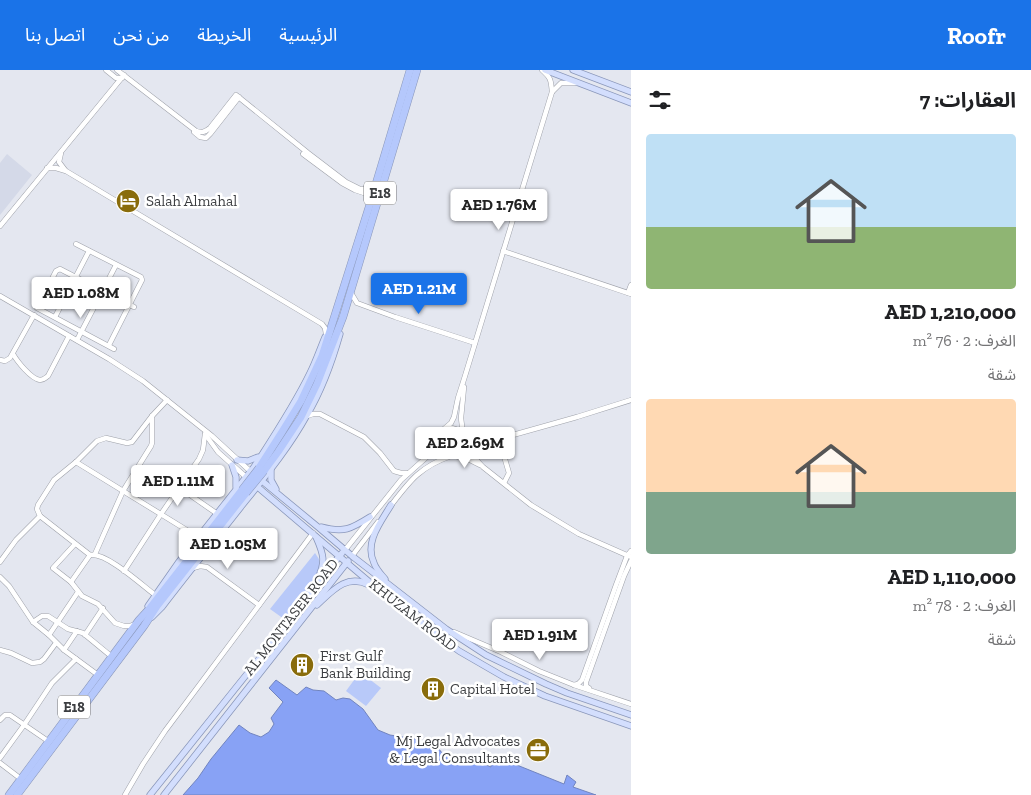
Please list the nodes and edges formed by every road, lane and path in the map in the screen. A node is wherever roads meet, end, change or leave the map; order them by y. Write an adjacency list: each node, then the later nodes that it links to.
1 (106, 70): 7 (street)
2 (118, 70): 7 (street)
3 (410, 70): 32 (highway, E18)
4 (417, 70): 26 (highway, E18)
5 (543, 70): 8 (main road); 9 (street)
6 (573, 70): 10 (main road)
7 (122, 76): 11 (street); 13 (street)
8 (582, 84): 9 (street); 12 (main road)
9 (552, 92): 21 (street)
10 (631, 92)
11 (237, 98): 16 (street); 17 (street)
12 (631, 103)
13 (63, 148): 14 (street); 15 (street)
14 (47, 168): 15 (street); 18 (street)
15 (66, 171): 36 (street)
16 (372, 189)
17 (370, 195)
18 (0, 226)
19 (76, 244): 20 (street)
20 (89, 251): 22 (street); 23 (street)
21 (503, 251): 27 (street); 41 (street)
22 (116, 265): 25 (street); 30 (street)
23 (76, 277): 25 (street); 34 (street); 34 (street)
24 (631, 286): 27 (street)
25 (102, 290): 30 (street); 37 (street)
26 (351, 293): 29 (street); 31 (highway, E18)
27 (630, 294)
28 (0, 296): 33 (street)
29 (357, 303): 31 (street); 41 (street)
30 (132, 306): 42 (street)
31 (346, 309): 35 (highway, E18)
32 (335, 314): 36 (street); 38 (main road); 64 (highway, E18)
33 (34, 316): 39 (street); 44 (street)
34 (55, 317): 37 (street)
35 (343, 317): 49 (main road); 64 (highway, E18)
36 (320, 323): 38 (street)
37 (81, 330): 40 (street); 42 (street)
38 (326, 334): 57 (main road)
39 (69, 336): 40 (street); 44 (street)
40 (77, 340): 47 (street)
41 (475, 343): 46 (street)
42 (109, 345): 43 (street)
43 (114, 348)
44 (12, 354): 45 (street)
45 (0, 360)
46 (464, 376): 53 (street); 55 (street)
47 (168, 400): 51 (street); 54 (street)
48 (631, 400): 69 (street)
49 (314, 401): 50 (street); 52 (main road)
50 (320, 414): 52 (street); 66 (street)
51 (152, 416): 60 (street); 72 (street)
52 (307, 416): 62 (main road)
53 (444, 429): 55 (street); 56 (street)
54 (204, 432): 59 (street); 61 (street); 71 (street)
55 (463, 438): 58 (street); 63 (street)
56 (436, 443): 58 (street); 66 (street, AL MONTASER ROAD)
57 (262, 454): 59 (main road); 65 (main road)
58 (452, 456): 63 (street); 76 (street, AL MONTASER ROAD)
59 (237, 460): 65 (street)
60 (76, 462): 72 (street); 79 (street)
61 (232, 465): 67 (street); 73 (main road)
62 (271, 467): 68 (main road); 74 (main road)
63 (483, 467): 69 (street)
64 (261, 469): 73 (highway, E18, bridge)
65 (250, 471): 67 (main road); 68 (main road, KHUZAM ROAD)
66 (409, 472): 80 (street, AL MONTASER ROAD)
67 (246, 477): 70 (main road, KHUZAM ROAD); 73 (main road)
68 (262, 480): 70 (main road); 74 (main road, KHUZAM ROAD)
69 (504, 483): 90 (street)
70 (257, 486): 73 (main road); 75 (main road, KHUZAM ROAD)
71 (180, 488): 77 (street); 78 (street)
72 (122, 490): 78 (street); 87 (street)
73 (242, 493): 75 (main road); 77 (main road); 94 (main road); 107 (highway, E18); 110 (highway, E18)
74 (280, 495): 81 (main road, KHUZAM ROAD)
75 (272, 499): 82 (main road, KHUZAM ROAD)
76 (392, 505): 89 (street, AL MONTASER ROAD); 98 (main road)
77 (216, 513): 83 (main road)
78 (161, 514): 83 (street); 95 (street)
79 (40, 516): 84 (street); 92 (street)
80 (370, 517): 81 (main road); 85 (street, AL MONTASER ROAD)
81 (318, 527): 85 (main road, KHUZAM ROAD)
82 (314, 534): 88 (main road, KHUZAM ROAD); 99 (main road); 103 (street)
83 (198, 537): 102 (main road)
84 (75, 544): 87 (street); 97 (street)
85 (345, 550): 88 (main road, AL MONTASER ROAD); 89 (main road, KHUZAM ROAD)
86 (631, 550): 90 (street)
87 (92, 554): 95 (street); 97 (street)
88 (340, 556): 93 (main road, KHUZAM ROAD); 99 (main road, AL MONTASER ROAD)
89 (352, 556): 93 (main road, AL MONTASER ROAD); 98 (main road, KHUZAM ROAD)
90 (629, 556): 124 (street)
91 (631, 561): 125 (street)
92 (0, 562)
93 (346, 563): 100 (main road, KHUZAM ROAD); 105 (main road, AL MONTASER ROAD)
94 (191, 570): 103 (street); 110 (main road)
95 (124, 571): 102 (street)
96 (0, 578): 106 (street)
97 (71, 582): 101 (street)
98 (389, 585): 111 (main road, KHUZAM ROAD)
99 (312, 590): 138 (main road, AL MONTASER ROAD)
100 (380, 591): 105 (main road); 119 (main road, KHUZAM ROAD)
101 (78, 592): 104 (street); 108 (street)
102 (155, 595): 107 (main road)
103 (259, 605): 137 (street)
104 (103, 608): 109 (street); 113 (street)
105 (303, 618): 139 (main road, AL MONTASER ROAD)
106 (34, 622): 108 (street); 114 (street)
107 (137, 622): 109 (street); 115 (highway, E18)
108 (57, 623): 112 (street); 114 (street)
109 (124, 626): 115 (street)
110 (144, 626): 136 (highway, E18)
111 (446, 629): 120 (main road, KHUZAM ROAD); 124 (street)
112 (77, 631): 113 (street); 118 (street)
113 (85, 634): 121 (street)
114 (49, 635): 116 (street)
115 (127, 636): 121 (highway, E18)
116 (56, 643): 117 (street); 118 (street)
117 (0, 650)
118 (64, 650): 122 (street)
119 (457, 650): 120 (main road); 130 (main road, KHUZAM ROAD)
120 (486, 654): 127 (main road, KHUZAM ROAD)
121 (111, 656): 123 (highway, E18)
122 (76, 659): 123 (street); 129 (street)
123 (98, 675): 131 (highway, E18)
124 (574, 685): 125 (street)
125 (590, 689): 126 (street)
126 (631, 704)
127 (631, 715)
128 (0, 720): 129 (street)
129 (24, 725): 131 (street); 132 (street)
130 (631, 726)
131 (48, 742): 134 (highway, E18)
132 (0, 758)
133 (0, 763): 134 (street)
134 (21, 779): 135 (highway, E18)
135 (9, 795)
136 (17, 795)
137 (125, 795)
138 (150, 795)
139 (164, 795)

